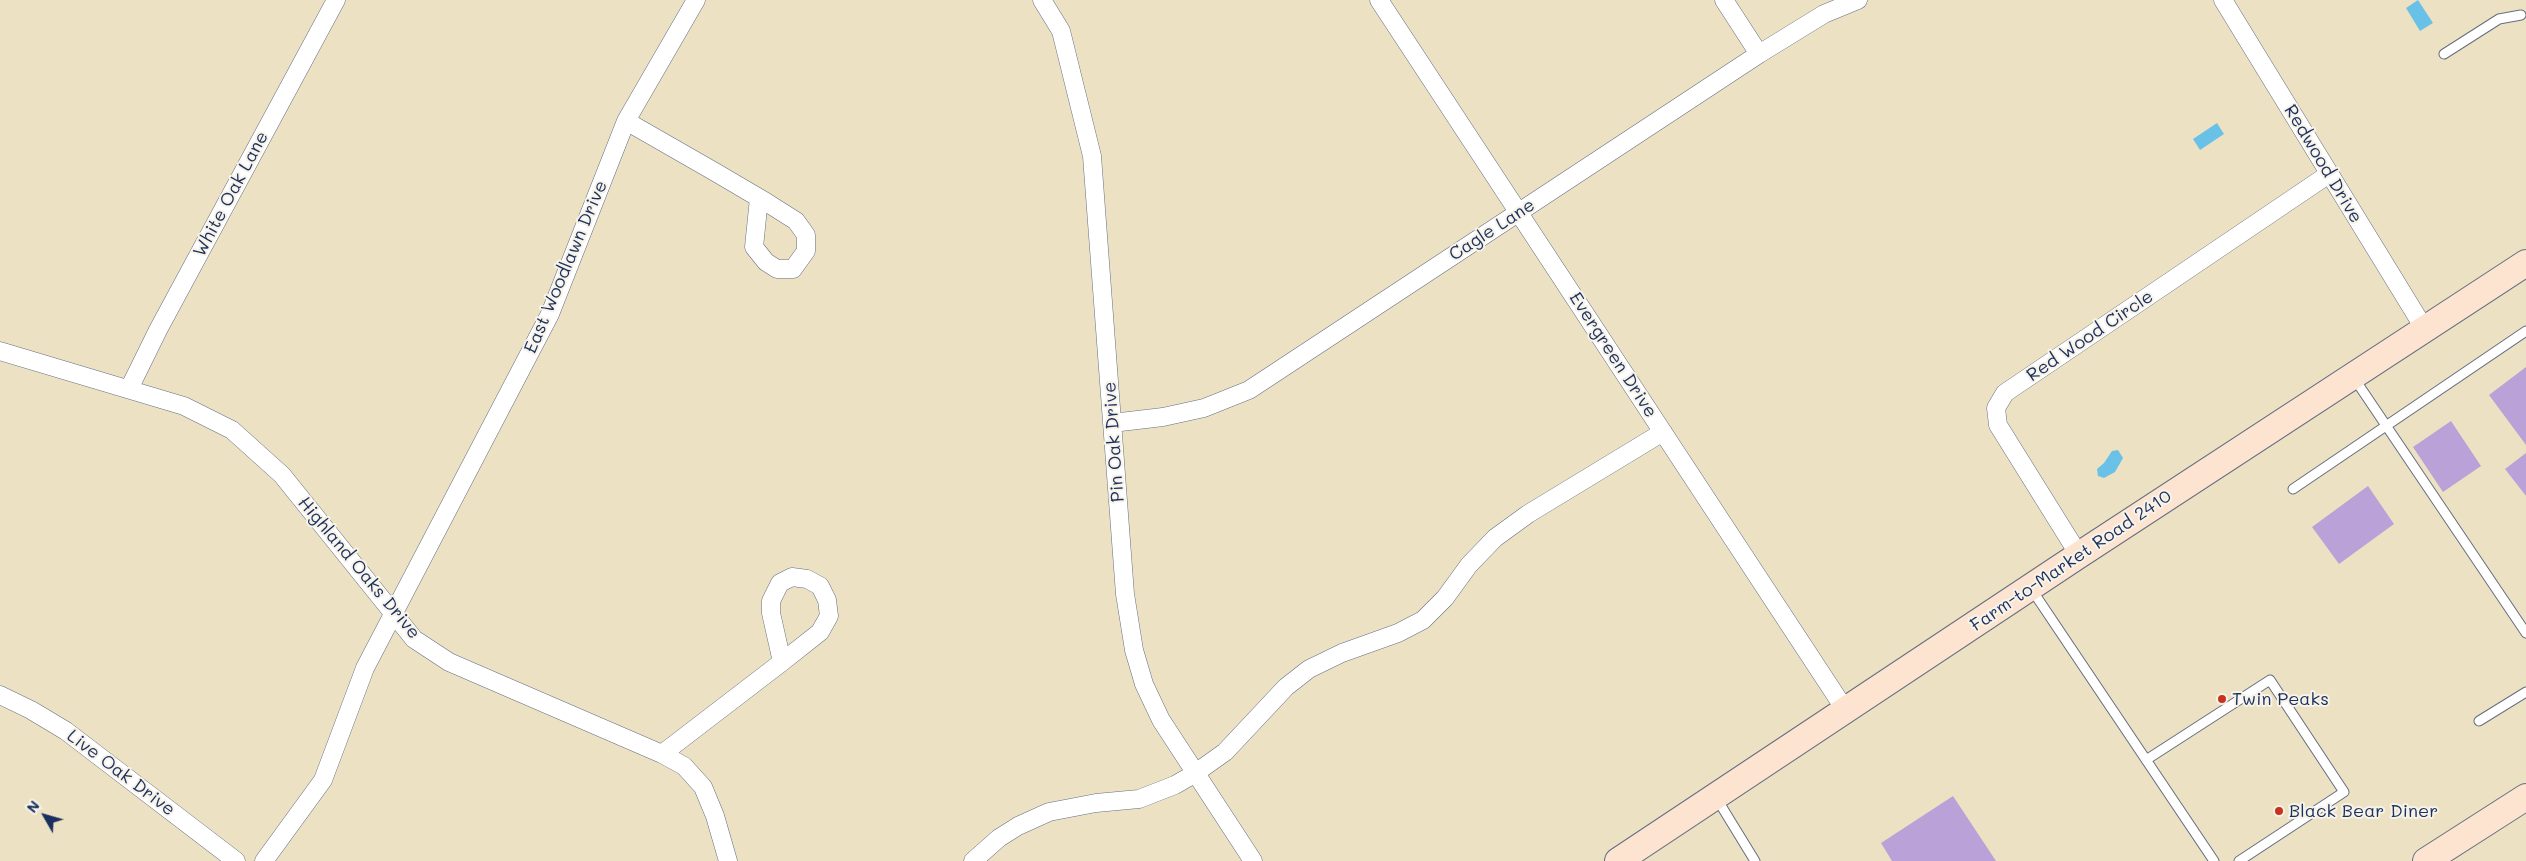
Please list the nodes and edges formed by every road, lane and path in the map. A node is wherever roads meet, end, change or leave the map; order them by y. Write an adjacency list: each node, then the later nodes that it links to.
1 (336, 0): 20 (street, White Oak Lane)
2 (696, 0): 11 (street, East Woodlawn Drive)
3 (1042, 0): 21 (street, Pin Oak Drive)
4 (1379, 0): 14 (street, Evergreen Drive)
5 (1724, 0): 9 (street)
6 (1858, 0): 9 (street, Cagle Lane)
7 (2223, 0): 12 (street, Redwood Drive)
8 (2524, 16): 10 (lane)
9 (1759, 54): 14 (street, Cagle Lane)
10 (2444, 54)
11 (626, 121): 13 (street); 27 (street, East Woodlawn Drive)
12 (2329, 174): 16 (street, Redwood Drive); 25 (street, Red Wood Circle)
13 (759, 198)
14 (1519, 213): 21 (street, Cagle Lane); 23 (street, Evergreen Drive)
15 (2526, 263): 16 (main road, Farm-to-Market Road 2410)
16 (2424, 328): 19 (main road, Farm-to-Market Road 2410)
17 (2526, 331): 22 (lane)
18 (0, 351): 20 (street, Highland Oaks Drive)
19 (2353, 375): 22 (lane); 25 (main road, Farm-to-Market Road 2410)
20 (129, 388): 27 (street, Highland Oaks Drive)
21 (1112, 423): 36 (street, Pin Oak Drive)
22 (2386, 426): 24 (lane); 28 (lane)
23 (1663, 432): 32 (street, Evergreen Drive); 36 (street)
24 (2293, 489)
25 (2079, 555): 26 (main road, Farm-to-Market Road 2410)
26 (2030, 588): 32 (main road, Farm-to-Market Road 2410); 35 (lane)
27 (394, 614): 34 (street, Highland Oaks Drive); 40 (street, East Woodlawn Drive)
28 (2526, 633)
29 (782, 662): 29 (street); 34 (street)
30 (2526, 692): 33 (lane)
31 (0, 694): 39 (street, Live Oak Drive)
32 (1846, 711): 37 (main road, Farm-to-Market Road 2410)
33 (2479, 721)
34 (662, 754): 41 (street, Highland Oaks Drive)
35 (2146, 760): 46 (lane); 47 (lane)
36 (1194, 774): 42 (street); 43 (street, Pin Oak Drive)
37 (1716, 796): 44 (main road, Farm-to-Market Road 2410); 45 (lane)
38 (2526, 797): 48 (main road)
39 (236, 861)
40 (264, 861)
41 (728, 861)
42 (973, 861)
43 (1252, 861)
44 (1618, 861)
45 (1755, 861)
46 (2214, 861)
47 (2239, 861)
48 (2426, 861)

